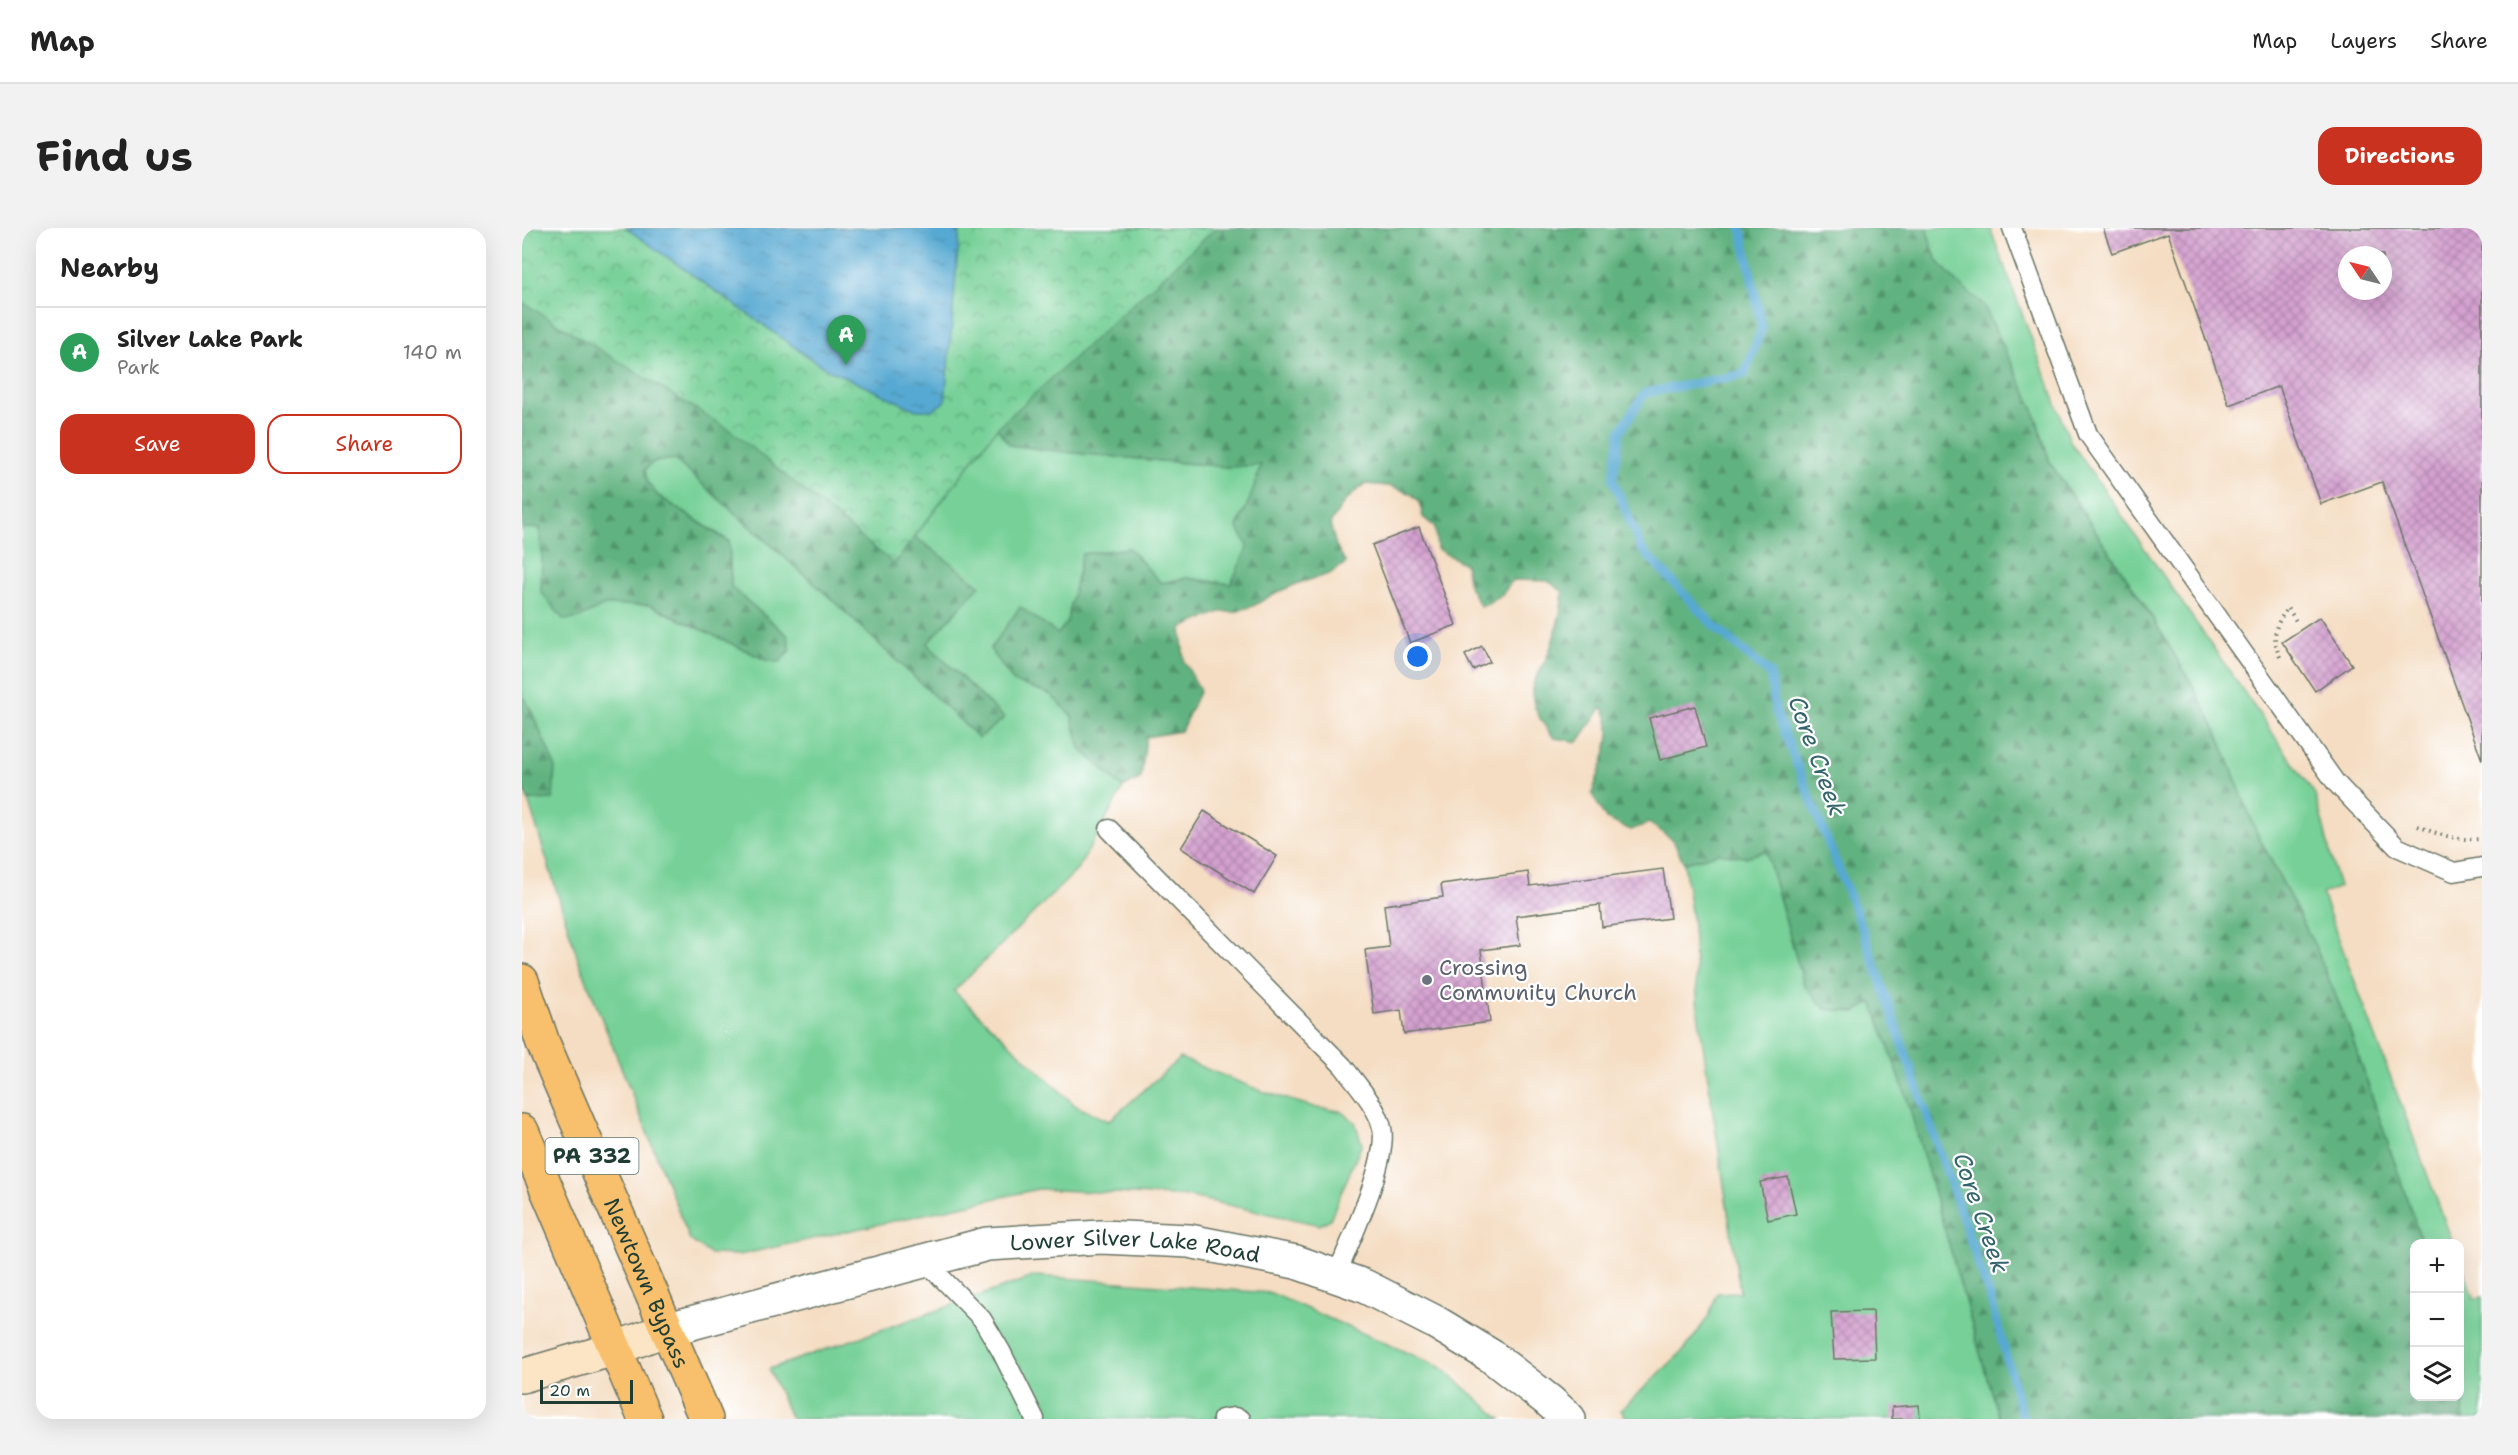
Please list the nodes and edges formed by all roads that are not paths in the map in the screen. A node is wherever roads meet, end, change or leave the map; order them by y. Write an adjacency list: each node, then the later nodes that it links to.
1 (2012, 228): 3 (lane)
2 (1108, 829): 7 (lane)
3 (2482, 867)
4 (522, 981): 8 (highway, Newtown Bypass / PA 332)
5 (522, 1131): 9 (highway, PA 332)
6 (925, 1261): 7 (street, Lower Silver Lake Road); 8 (street, Lower Silver Lake Road); 14 (lane)
7 (1336, 1276): 11 (street, Lower Silver Lake Road)
8 (665, 1330): 9 (main road); 13 (highway, Newtown Bypass / PA 332)
9 (614, 1349): 10 (main road); 12 (highway, PA 332)
10 (522, 1376)
11 (1558, 1415)
12 (645, 1419)
13 (706, 1419)
14 (1035, 1419)
15 (1222, 1419): 16 (lane)
16 (1241, 1419)

